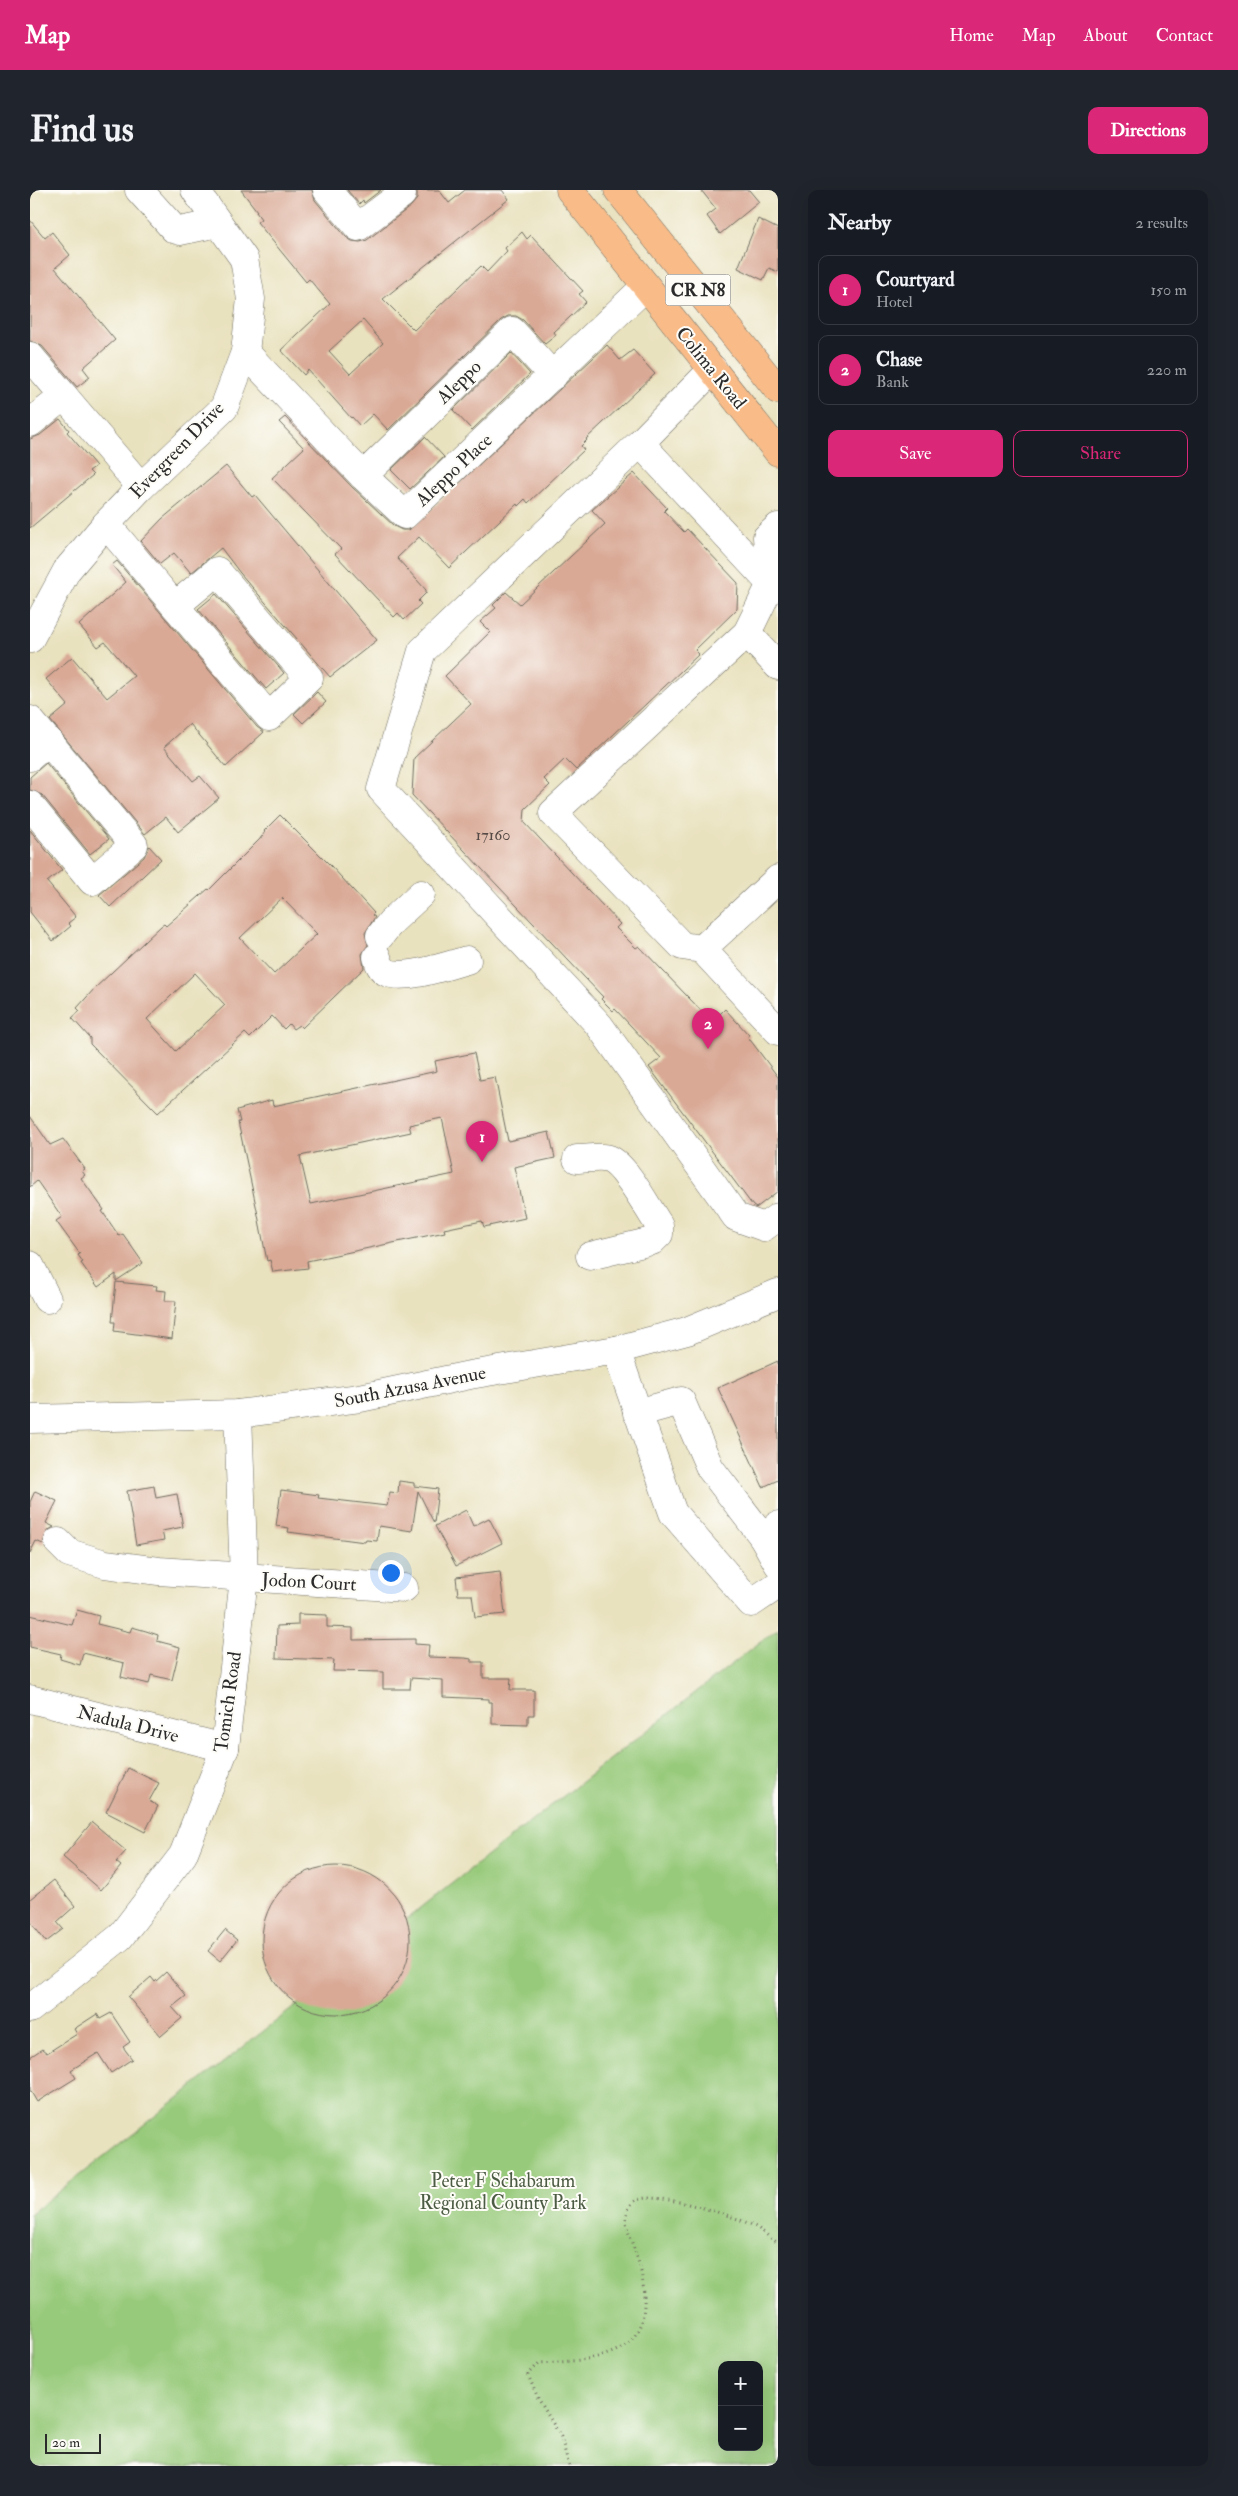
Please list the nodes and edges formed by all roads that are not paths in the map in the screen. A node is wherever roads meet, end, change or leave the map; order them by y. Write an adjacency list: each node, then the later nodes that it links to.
1 (139, 190): 7 (street)
2 (194, 190): 7 (street, Evergreen Drive)
3 (327, 190): 4 (street)
4 (398, 190)
5 (570, 190): 8 (main road, Colima Road / CR N8)
6 (618, 190): 13 (main road, Colima Road / CR N8)
7 (218, 223): 9 (street, Evergreen Drive)
8 (646, 286): 11 (main road, Colima Road / CR N8); 12 (street, Aleppo Place)
9 (245, 352): 18 (street, Aleppo Place); 19 (street, Evergreen Drive)
10 (30, 356): 14 (street)
11 (712, 369): 16 (street); 17 (main road, Colima Road / CR N8)
12 (553, 376): 18 (street, Aleppo Place); 18 (street, Aleppo)
13 (778, 390)
14 (64, 396): 15 (street); 19 (street)
15 (30, 423)
16 (640, 443): 22 (street); 36 (street)
17 (778, 452)
18 (363, 476)
19 (141, 487): 20 (street, Evergreen Drive)
20 (106, 524): 23 (street); 25 (street, Evergreen Drive)
21 (778, 527): 22 (street)
22 (771, 584): 24 (street)
23 (175, 606): 23 (street)
24 (747, 633): 26 (street); 32 (street)
25 (30, 639)
26 (778, 666)
27 (30, 720): 28 (street)
28 (39, 749): 29 (street)
29 (30, 804)
30 (778, 879): 32 (street)
31 (421, 894): 33 (street)
32 (702, 949): 34 (street)
33 (467, 960)
34 (778, 1032)
35 (577, 1159): 37 (street)
36 (778, 1217)
37 (590, 1256)
38 (30, 1265): 40 (street)
39 (778, 1293): 41 (street, South Azusa Avenue)
40 (47, 1299)
41 (616, 1350): 42 (street); 43 (street, South Azusa Avenue)
42 (637, 1413): 45 (street); 49 (street)
43 (238, 1414): 44 (street, South Azusa Avenue); 48 (street, Tomich Road)
44 (30, 1419)
45 (770, 1531): 47 (street)
46 (58, 1542): 48 (street, Jodon Court)
47 (778, 1564)
48 (244, 1578): 50 (street, Jodon Court); 52 (street, Tomich Road)
49 (778, 1585)
50 (404, 1588)
51 (30, 1700): 52 (street, Nadula Drive)
52 (225, 1748): 53 (street, Tomich Road)
53 (30, 2009)

